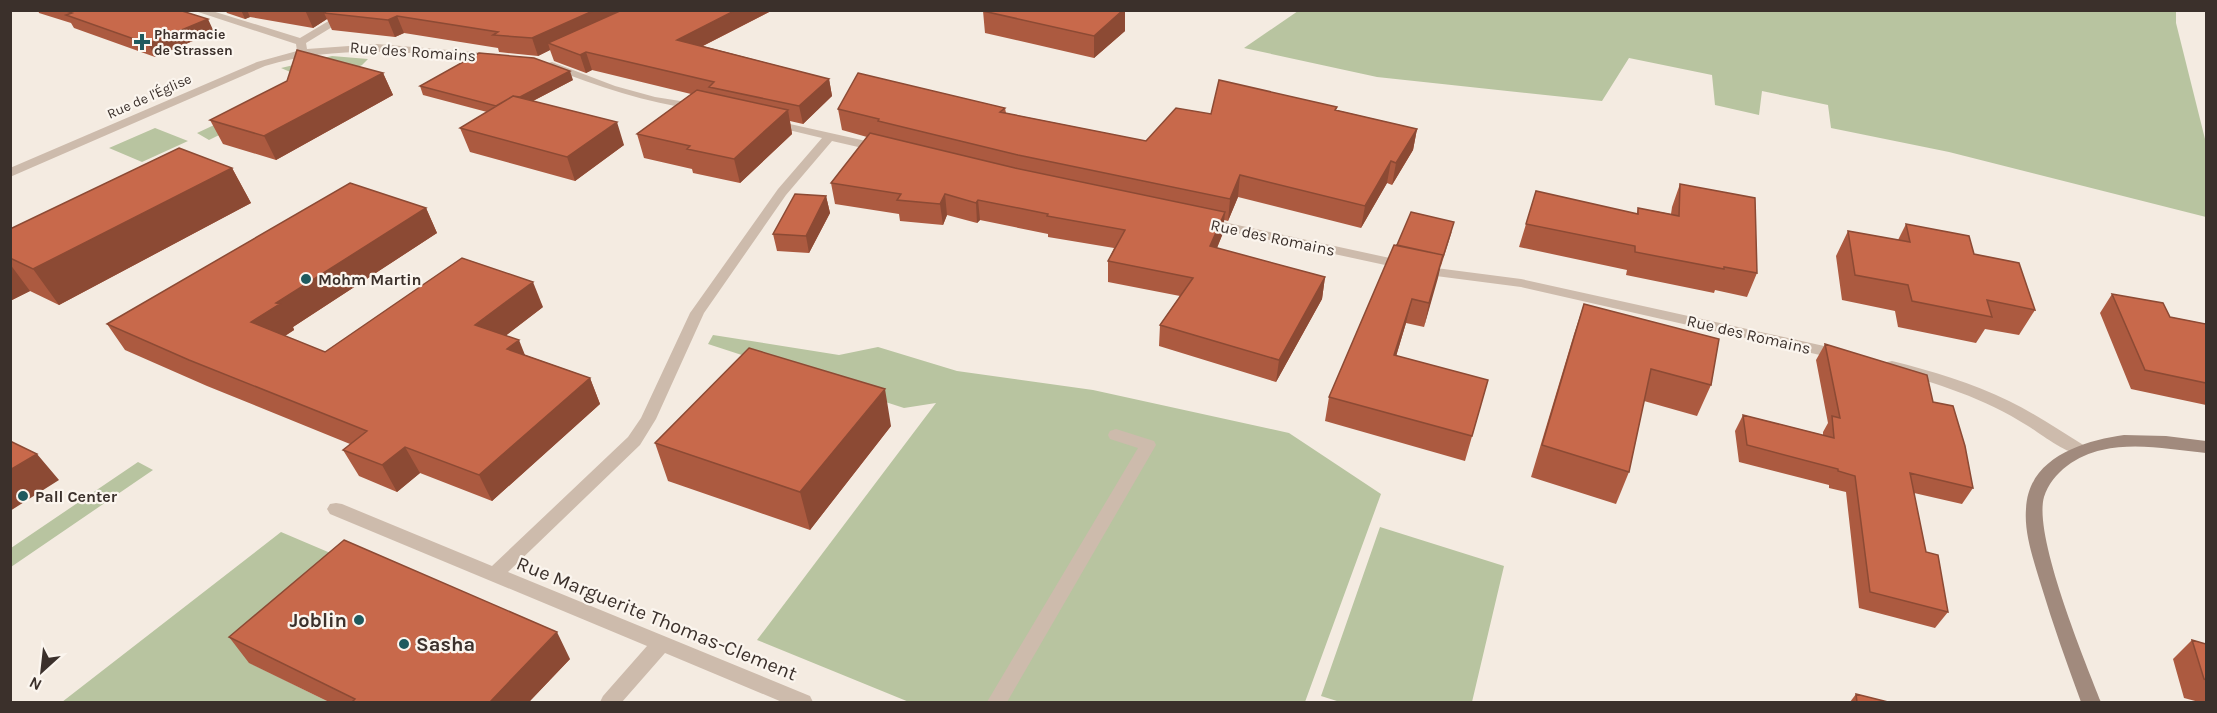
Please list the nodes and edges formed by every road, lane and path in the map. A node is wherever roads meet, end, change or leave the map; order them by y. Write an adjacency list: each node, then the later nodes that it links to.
1 (197, 10): 3 (street, Rue des Romains)
2 (355, 10): 3 (street, Rue de l'Église)
3 (301, 46): 5 (street, Rue des Romains); 10 (street, Rue de l'Église)
4 (560, 51): 6 (street)
5 (506, 58)
6 (711, 110)
7 (765, 122): 8 (street)
8 (830, 136): 9 (street); 18 (street, Rue Marguerite Thomas-Clement)
9 (888, 150)
10 (10, 173)
11 (1187, 219): 12 (street, Rue des Romains)
12 (1851, 357)
13 (1873, 362): 16 (street)
14 (1116, 435): 22 (street)
15 (2206, 447): 16 (main road)
16 (2079, 450): 23 (main road)
17 (336, 510): 18 (street, Rue Marguerite Thomas-Clement)
18 (494, 575): 19 (street, Rue Marguerite Thomas-Clement)
19 (661, 644): 20 (street); 21 (street, Rue Marguerite Thomas-Clement)
20 (610, 702)
21 (803, 702)
22 (997, 702)
23 (2091, 702)

